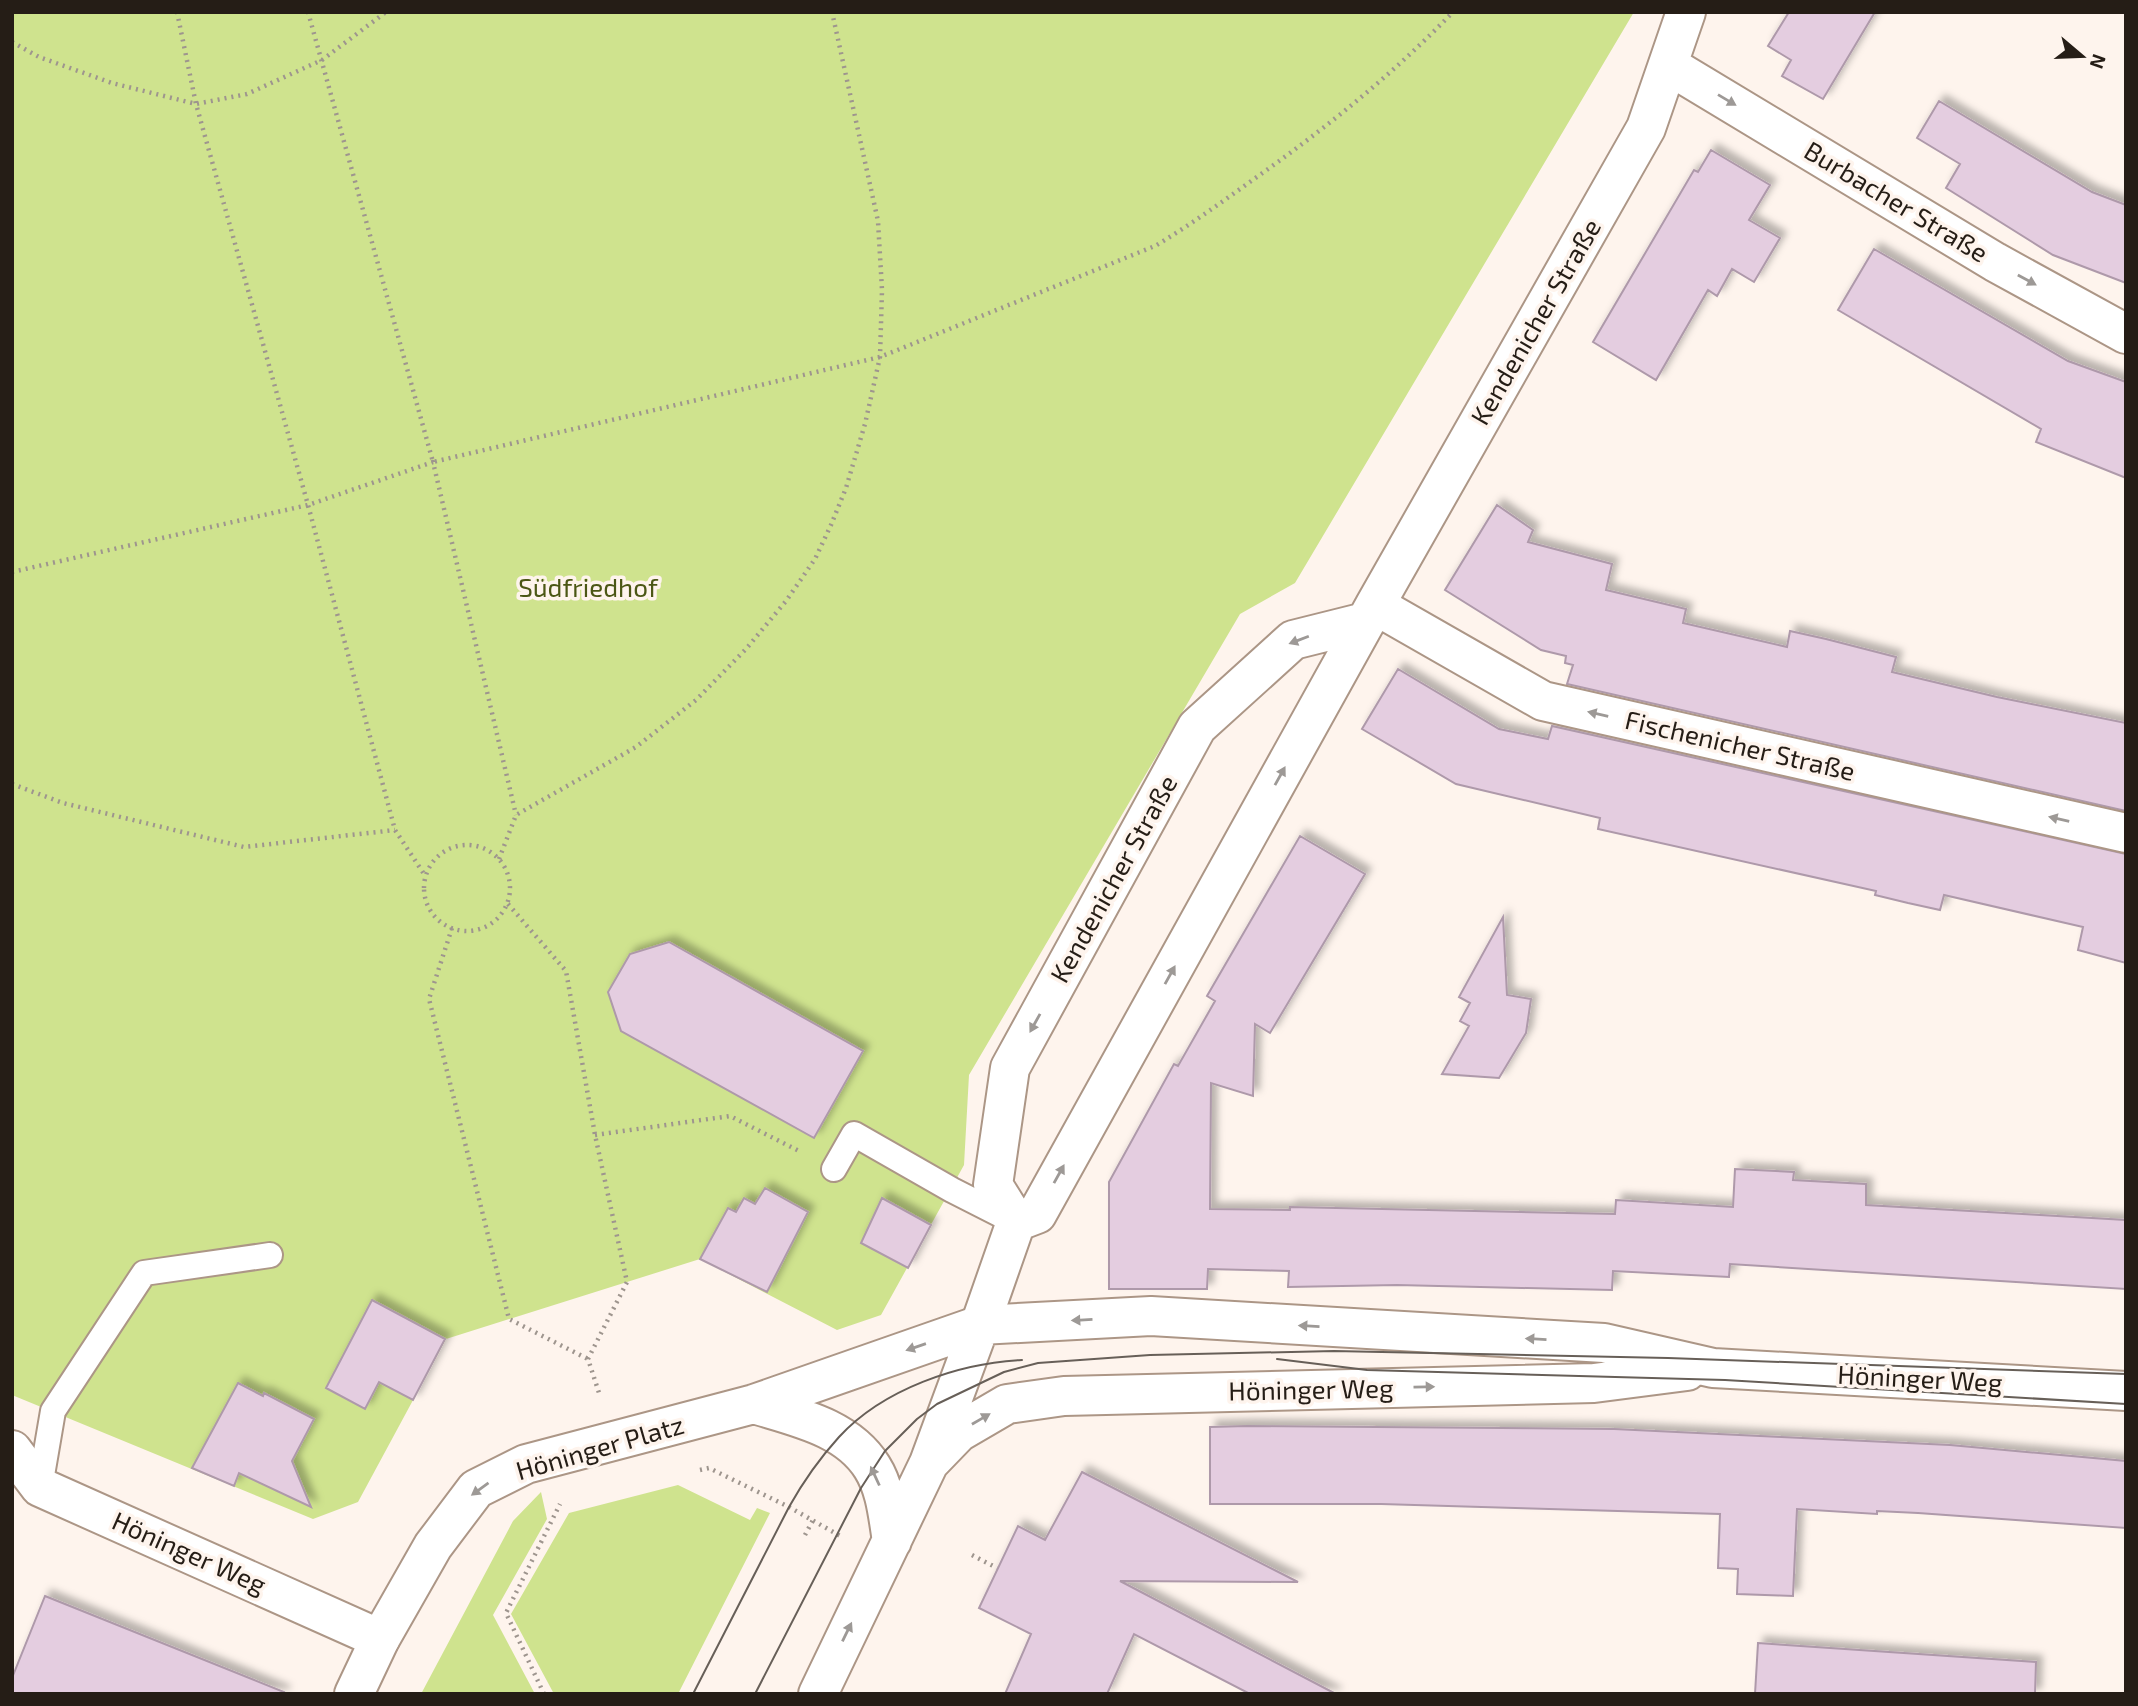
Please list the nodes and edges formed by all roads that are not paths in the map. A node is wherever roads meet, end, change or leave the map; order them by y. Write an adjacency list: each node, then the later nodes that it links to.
1 (1686, 12): 2 (street, Kendenicher Straße)
2 (1668, 65): 3 (street, Burbacher Straße, one-way to 3); 4 (street, Kendenicher Straße)
3 (2126, 334)
4 (1370, 614): 5 (street, Fischenicher Straße, one-way to 4); 7 (street, Kendenicher Straße, one-way to 4); 7 (street, Kendenicher Straße, one-way to 7)
5 (2126, 833)
6 (834, 1170): 7 (lane)
7 (1016, 1222): 9 (street)
8 (270, 1255): 15 (lane)
9 (980, 1325): 10 (street, Höninger Weg, one-way to 9); 12 (street, Höninger Platz, one-way to 12); 14 (street)
10 (1713, 1368): 11 (street, Höninger Weg); 14 (street, Höninger Weg, one-way to 10)
11 (2126, 1391)
12 (754, 1404): 16 (street, one-way to 12); 17 (street, Höninger Platz, one-way to 17)
13 (12, 1450): 15 (street, Höninger Weg)
14 (929, 1463): 16 (street)
15 (40, 1487): 17 (street, Höninger Weg)
16 (888, 1550): 19 (street, one-way to 16)
17 (380, 1639): 18 (street, Höninger Platz)
18 (354, 1694)
19 (818, 1694)

